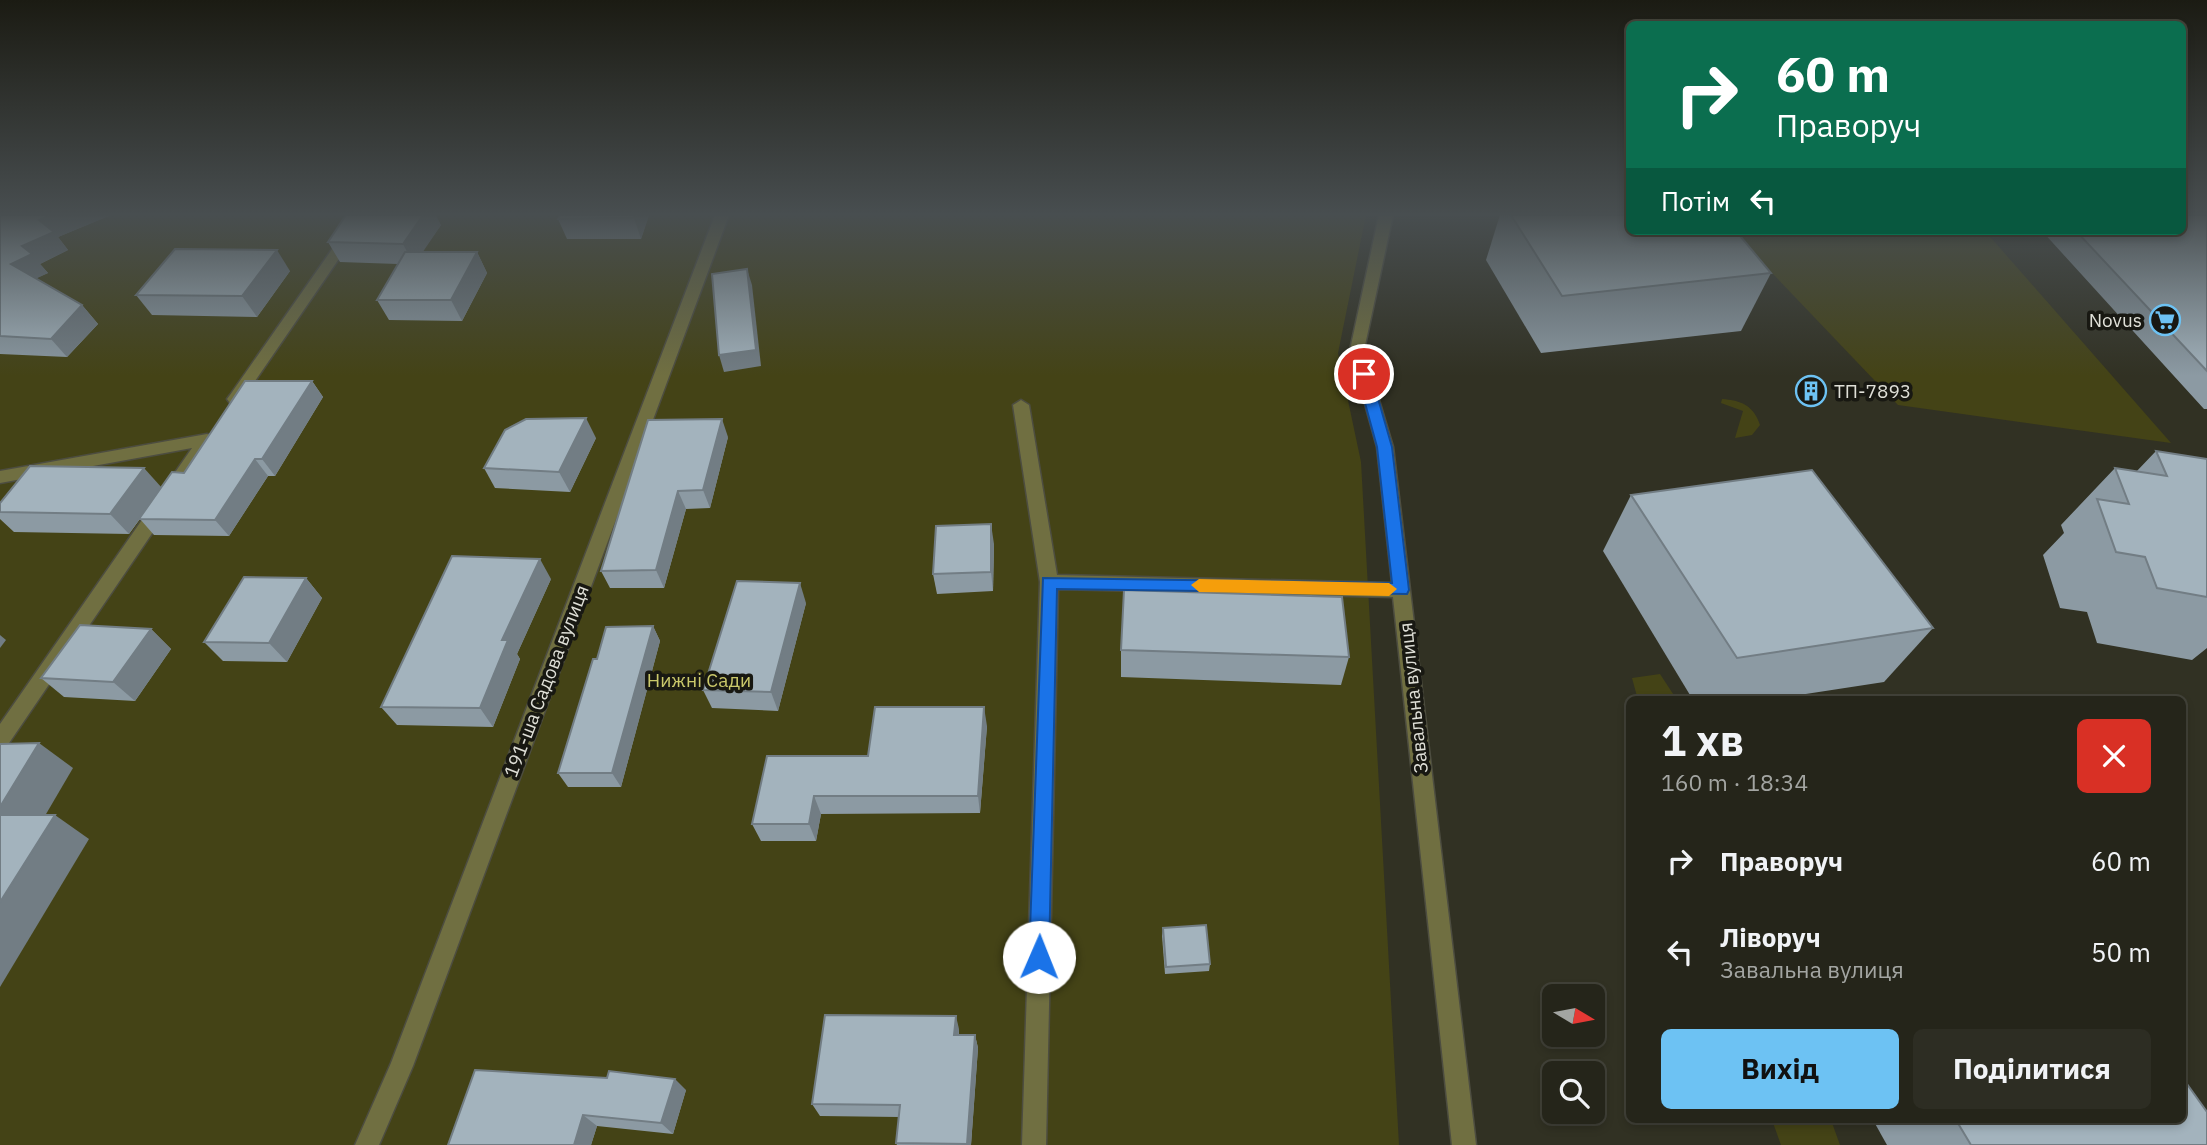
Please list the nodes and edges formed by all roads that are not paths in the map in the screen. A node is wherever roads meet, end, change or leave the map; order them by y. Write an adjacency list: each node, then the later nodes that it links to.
1 (326, 268): 5 (street)
2 (702, 268): 10 (street, 191-ша Садова вулиця)
3 (1375, 268): 8 (street, Завальна вулиця)
4 (1021, 405): 7 (street)
5 (214, 429): 6 (street); 9 (street)
6 (0, 478)
7 (1049, 582): 8 (street); 11 (street)
8 (1401, 590): 12 (street, Завальна вулиця)
9 (0, 740)
10 (367, 1145)
11 (1034, 1145)
12 (1464, 1145)

